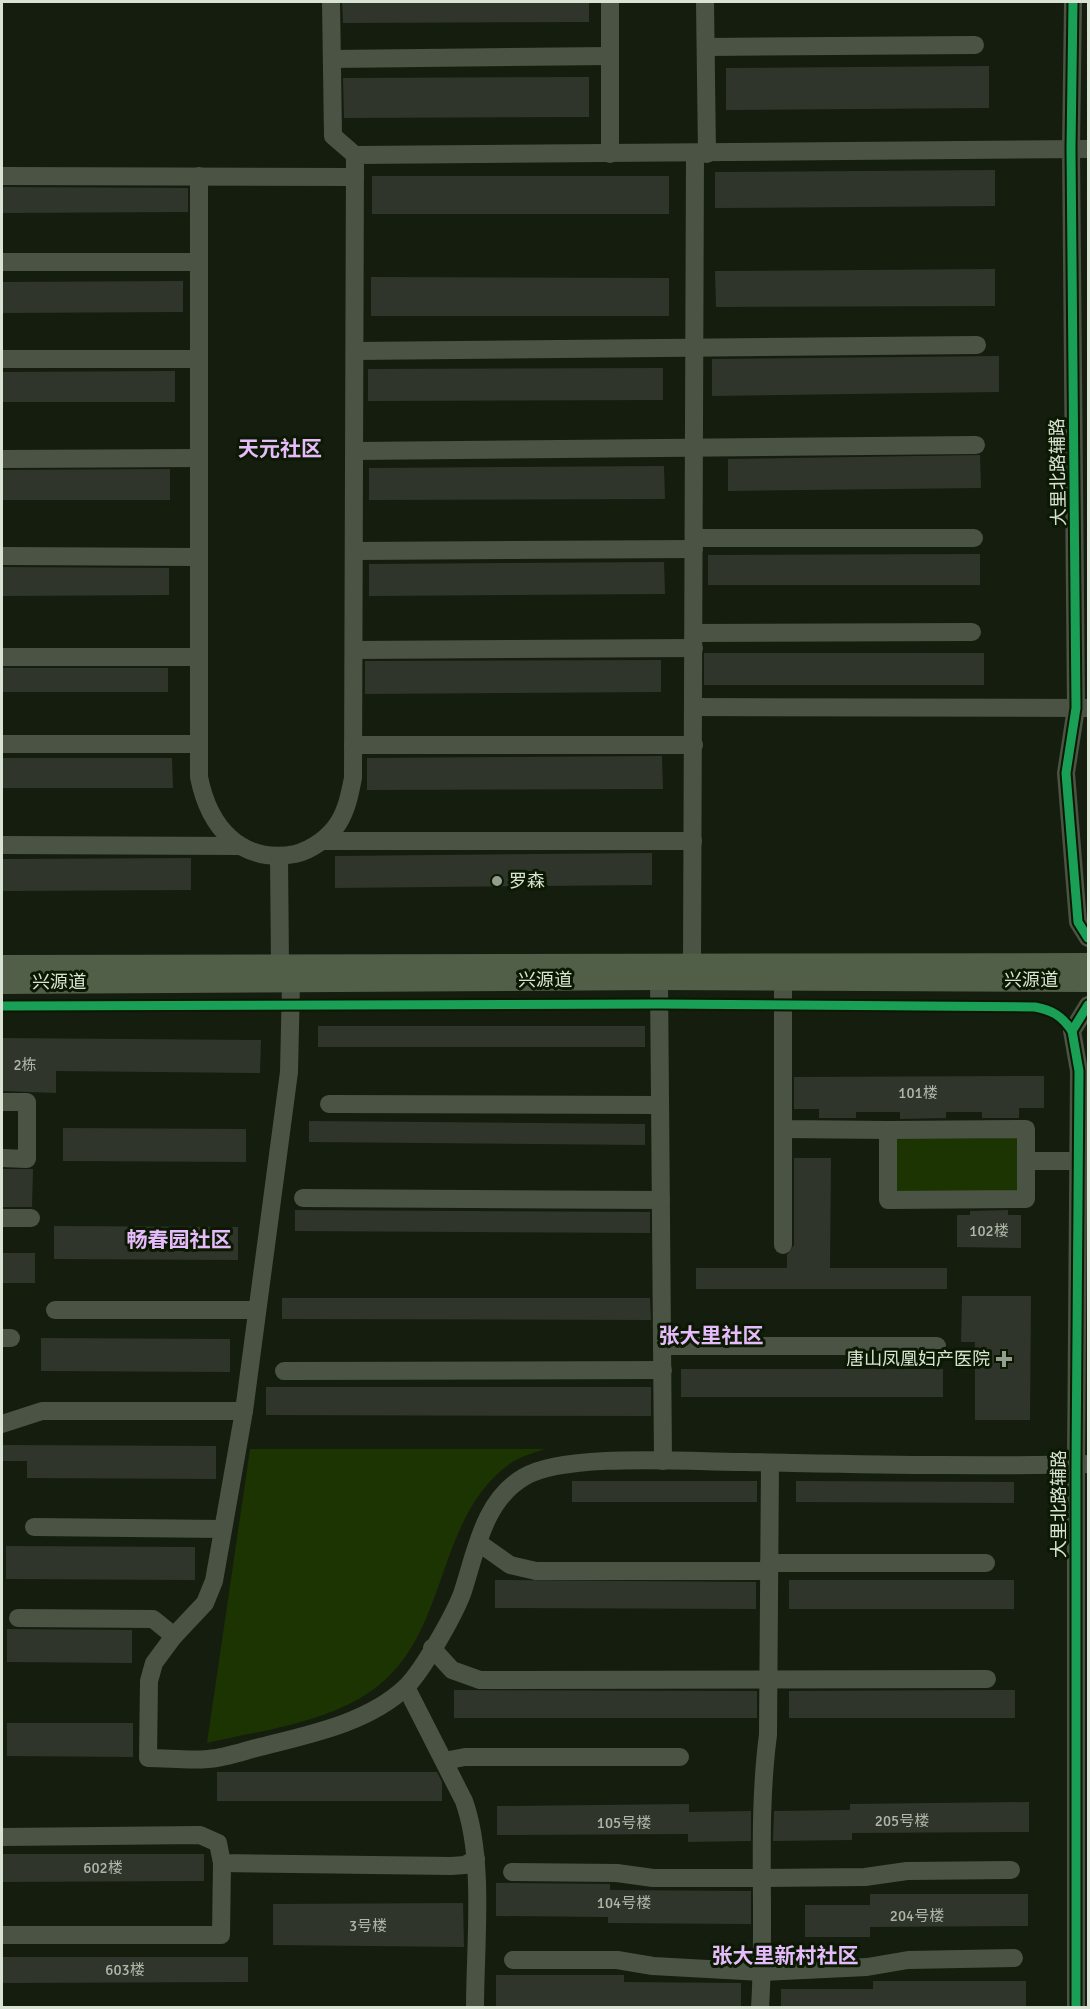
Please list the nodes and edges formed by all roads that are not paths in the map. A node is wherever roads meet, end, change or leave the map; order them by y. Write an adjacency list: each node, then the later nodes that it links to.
1 (331, 2): 8 (street)
2 (610, 2): 7 (street)
3 (705, 2): 6 (street)
4 (1073, 2): 9 (street, 大里北路辅路)
5 (975, 45): 6 (street)
6 (706, 48): 11 (street)
7 (610, 56): 8 (street); 10 (street)
8 (332, 59): 12 (street)
9 (1080, 149): 11 (street); 39 (street, 大里北路辅路)
10 (610, 154): 11 (street); 12 (street)
11 (701, 154): 19 (street)
12 (356, 155): 15 (street)
13 (2, 176): 14 (street)
14 (199, 176): 15 (street); 17 (street)
15 (356, 177): 20 (street)
16 (2, 262): 17 (street)
17 (199, 262): 22 (street)
18 (977, 345): 19 (street)
19 (695, 349): 20 (street); 24 (street)
20 (355, 351): 25 (street)
21 (2, 359): 22 (street)
22 (199, 359): 26 (street)
23 (976, 445): 24 (street)
24 (694, 447): 25 (street); 29 (street)
25 (355, 451): 30 (street)
26 (199, 458): 27 (street); 32 (street)
27 (2, 459)
28 (974, 538): 29 (street)
29 (694, 544): 30 (street); 34 (street)
30 (354, 551): 35 (street)
31 (2, 556): 32 (street)
32 (199, 557): 37 (street)
33 (972, 632): 34 (street)
34 (694, 641): 35 (street); 38 (street)
35 (354, 650): 43 (street)
36 (2, 657): 37 (street)
37 (199, 657): 41 (street)
38 (694, 707): 39 (street); 42 (street)
39 (1082, 708): 49 (street, 大里北路辅路)
40 (2, 744): 41 (street)
41 (199, 744): 47 (street)
42 (694, 745): 43 (street); 45 (street)
43 (354, 746): 44 (street)
44 (323, 841): 45 (street); 48 (street)
45 (693, 841): 50 (street)
46 (2, 845): 47 (street)
47 (240, 846): 48 (street)
48 (279, 856): 53 (street)
49 (1089, 938)
50 (692, 963): 51 (main road, 兴源道); 53 (main road, 兴源道)
51 (1089, 964)
52 (2, 966): 53 (main road, 兴源道)
53 (286, 973): 54 (main road, 兴源道); 57 (main road, 兴源道); 73 (street)
54 (659, 979): 55 (main road, 兴源道); 61 (street)
55 (783, 979): 56 (main road, 兴源道); 62 (street)
56 (1089, 981)
57 (2, 983)
58 (1089, 1005): 66 (street, 大里北路辅路)
59 (2, 1102): 64 (street)
60 (329, 1104): 61 (street)
61 (660, 1105): 68 (street)
62 (783, 1129): 63 (street); 71 (street)
63 (888, 1130): 65 (street); 65 (street)
64 (2, 1158)
65 (1026, 1161): 66 (street)
66 (1078, 1161): 82 (street, 大里北路辅路)
67 (303, 1198): 68 (street)
68 (661, 1200): 74 (street)
69 (2, 1218): 70 (street)
70 (31, 1218)
71 (783, 1245)
72 (55, 1310): 73 (street)
73 (257, 1310): 78 (street)
74 (662, 1346): 75 (street); 76 (street)
75 (936, 1346)
76 (663, 1370): 77 (street); 80 (street)
77 (284, 1371)
78 (244, 1411): 79 (street); 84 (street)
79 (2, 1424)
80 (663, 1461): 81 (street); 85 (street)
81 (770, 1463): 82 (street); 87 (street)
82 (1082, 1464): 108 (street, 大里北路辅路)
83 (34, 1527): 84 (street)
84 (223, 1529): 89 (street)
85 (478, 1543): 87 (street); 90 (street)
86 (986, 1563): 87 (street)
87 (769, 1567): 92 (street)
88 (18, 1618): 89 (street)
89 (174, 1636): 93 (street)
90 (432, 1648): 92 (street); 93 (street)
91 (987, 1678): 92 (street)
92 (768, 1680): 101 (street)
93 (406, 1687): 95 (street)
94 (680, 1757): 95 (street)
95 (444, 1761): 97 (street)
96 (2, 1837): 98 (street)
97 (476, 1859): 98 (street); 106 (street)
98 (222, 1863): 102 (street)
99 (1011, 1870): 101 (street)
100 (512, 1872): 101 (street)
101 (763, 1878): 105 (street)
102 (2, 1935)
103 (1014, 1958): 105 (street)
104 (513, 1960): 105 (street)
105 (762, 1972): 107 (street)
106 (475, 2007)
107 (760, 2007)
108 (1076, 2007)

